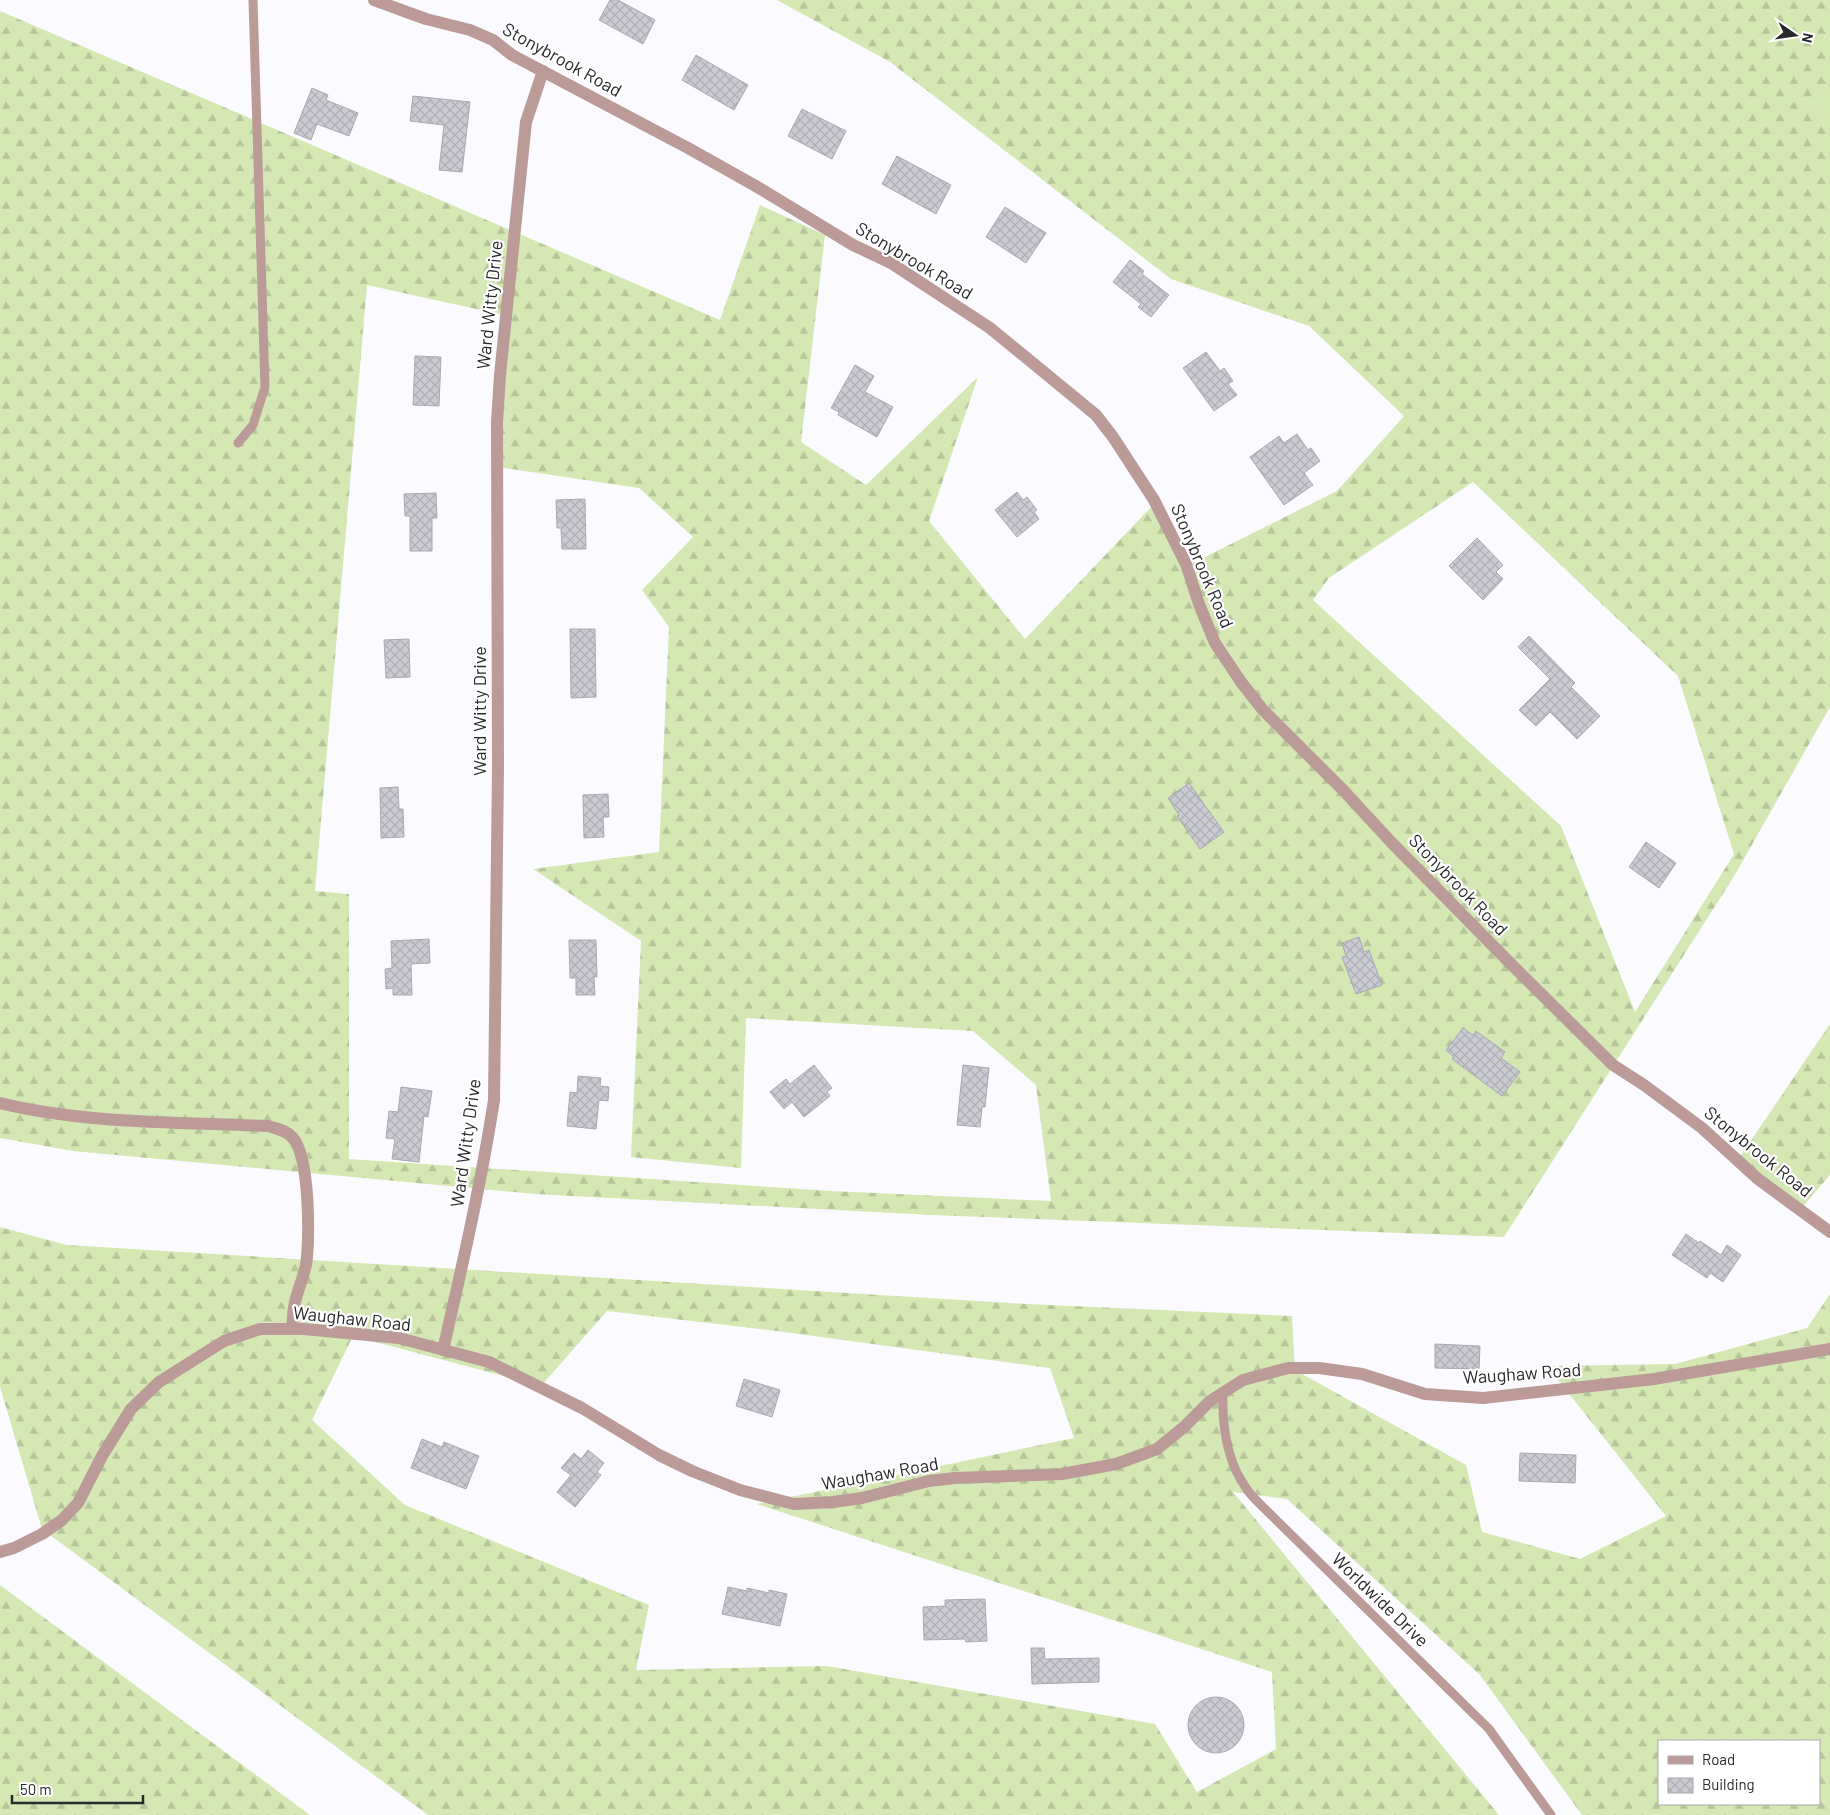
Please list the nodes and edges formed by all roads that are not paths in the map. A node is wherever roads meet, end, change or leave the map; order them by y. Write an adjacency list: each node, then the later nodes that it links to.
1 (253, 0): 4 (lane)
2 (374, 0): 3 (street, Stonybrook Road)
3 (542, 71): 6 (street, Stonybrook Road); 9 (street, Ward Witty Drive)
4 (238, 443)
5 (0, 1103): 7 (street)
6 (1830, 1232)
7 (292, 1329): 9 (street, Waughaw Road); 11 (street, Waughaw Road)
8 (1830, 1349): 10 (street, Waughaw Road)
9 (443, 1350): 10 (street, Waughaw Road)
10 (1223, 1393): 12 (lane, Worldwide Drive)
11 (0, 1552)
12 (1551, 1815)

